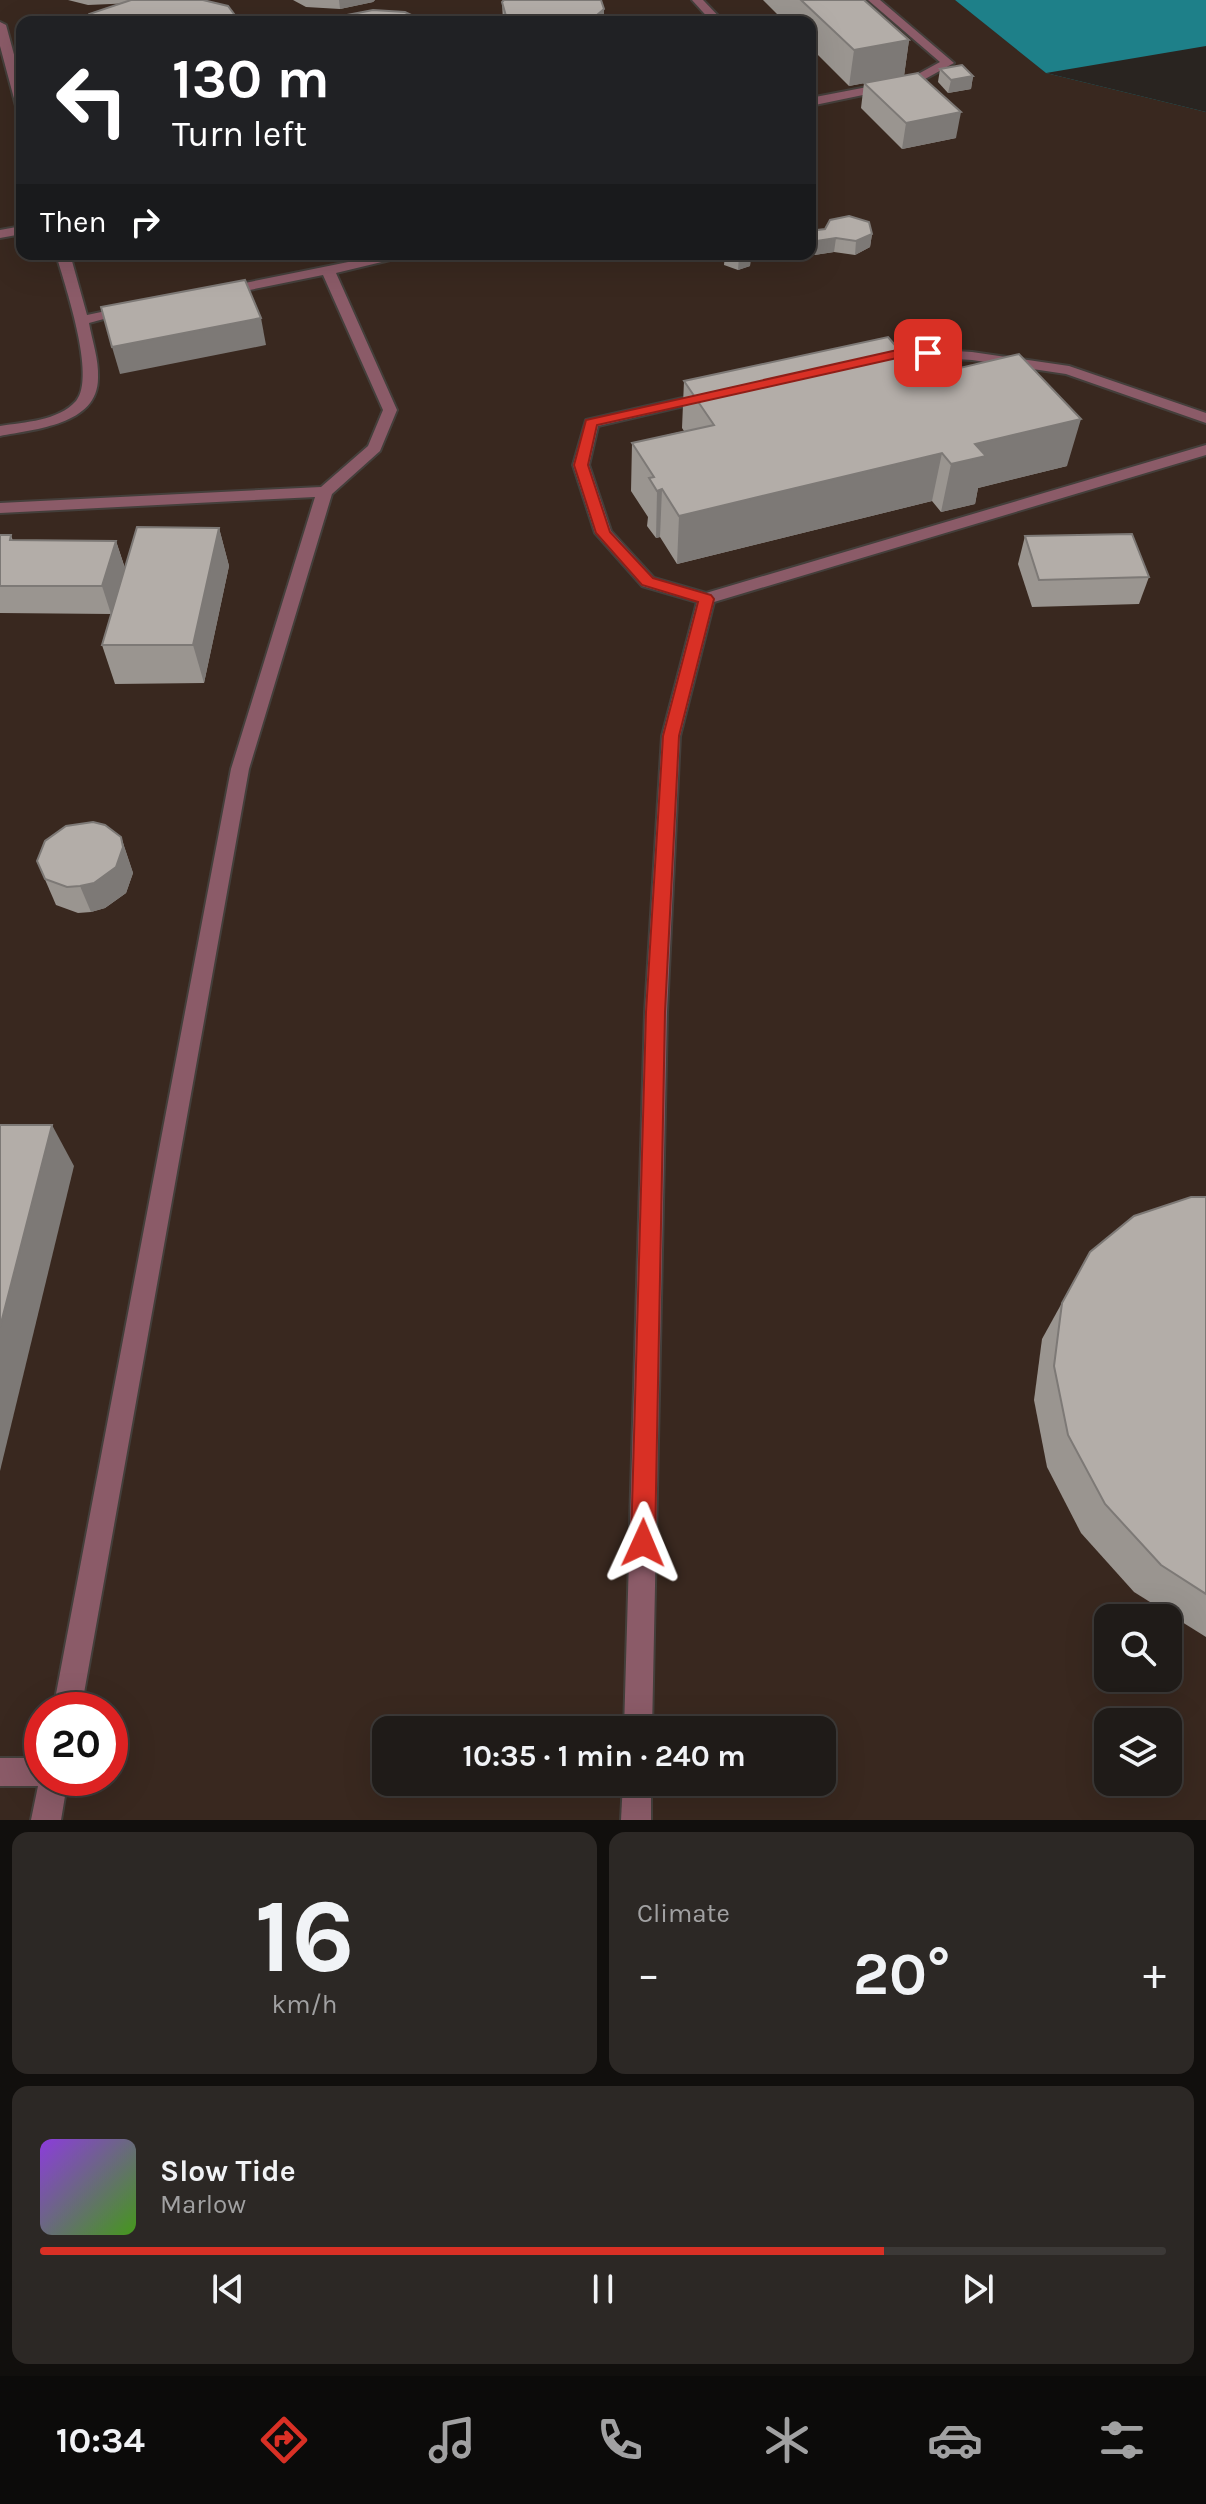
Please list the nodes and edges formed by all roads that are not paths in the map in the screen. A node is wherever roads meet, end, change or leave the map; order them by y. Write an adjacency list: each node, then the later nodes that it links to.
1 (697, 0): 3 (lane)
2 (873, 0): 6 (lane)
3 (712, 16)
4 (0, 25): 5 (lane)
5 (16, 84)
6 (816, 101)
7 (65, 260): 12 (lane)
8 (378, 260): 9 (lane)
9 (328, 270): 10 (lane); 18 (lane)
10 (205, 295)
11 (143, 308): 12 (lane)
12 (81, 320): 16 (lane)
13 (861, 362): 15 (lane)
14 (726, 392): 20 (lane)
15 (1206, 418)
16 (0, 431)
17 (1206, 450): 20 (lane)
18 (325, 492): 19 (lane); 21 (lane)
19 (0, 508)
20 (706, 599): 22 (lane)
21 (70, 1692)
22 (638, 1716)
23 (0, 1772): 24 (lane)
24 (24, 1772)
25 (51, 1796): 27 (lane)
26 (637, 1796): 28 (lane)
27 (46, 1820)
28 (636, 1820)

